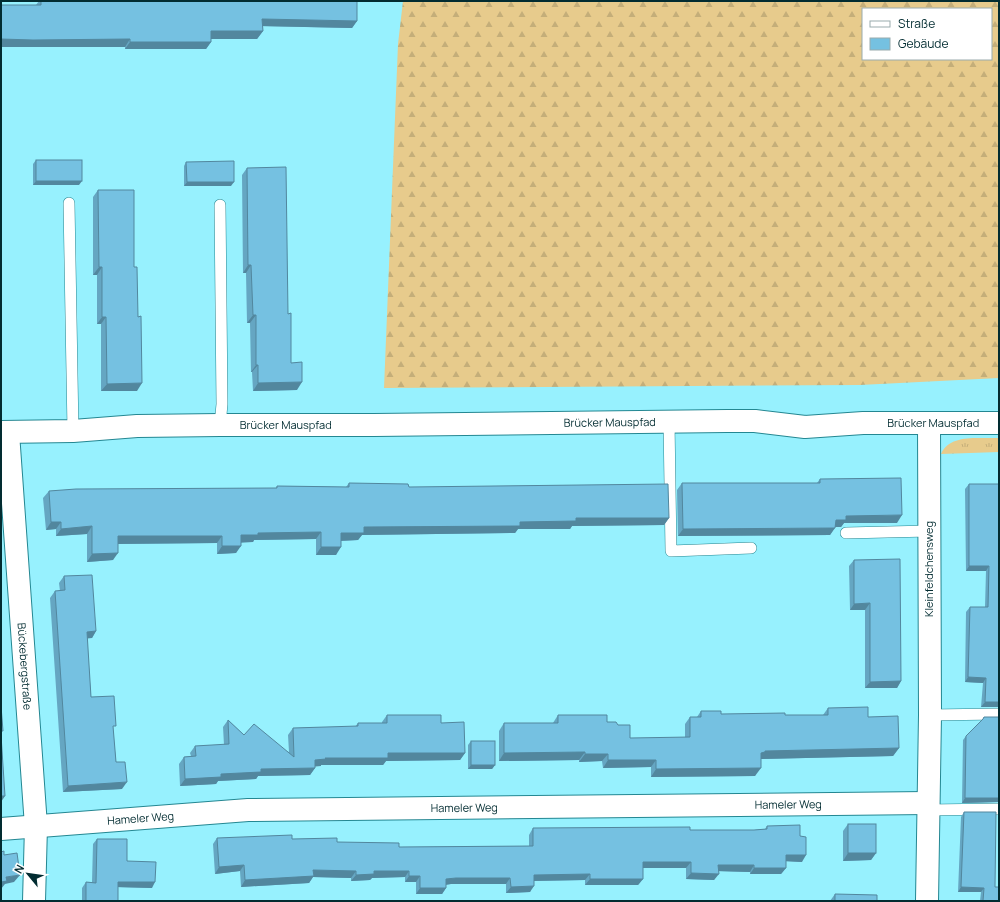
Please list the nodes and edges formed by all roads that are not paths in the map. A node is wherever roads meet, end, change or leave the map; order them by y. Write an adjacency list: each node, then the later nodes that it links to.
1 (69, 203): 7 (lane)
2 (220, 204): 6 (lane)
3 (669, 421): 4 (street, Brücker Mauspfad); 6 (street, Brücker Mauspfad); 11 (lane)
4 (929, 423): 5 (street, Brücker Mauspfad); 9 (street, Kleinfeldchensweg)
5 (999, 423)
6 (220, 425): 7 (street, Brücker Mauspfad)
7 (73, 431): 8 (street, Brücker Mauspfad)
8 (5, 432): 16 (street, Bückebergstraße)
9 (929, 531): 10 (lane); 13 (street, Kleinfeldchensweg)
10 (846, 533)
11 (750, 548)
12 (999, 714): 13 (lane)
13 (930, 715): 14 (street, Kleinfeldchensweg)
14 (928, 806): 15 (lane); 16 (street, Hameler Weg); 19 (street, Kleinfeldchensweg)
15 (999, 810)
16 (36, 826): 17 (street, Hameler Weg); 18 (street, Bückebergstraße)
17 (1, 829)
18 (34, 901)
19 (927, 901)

